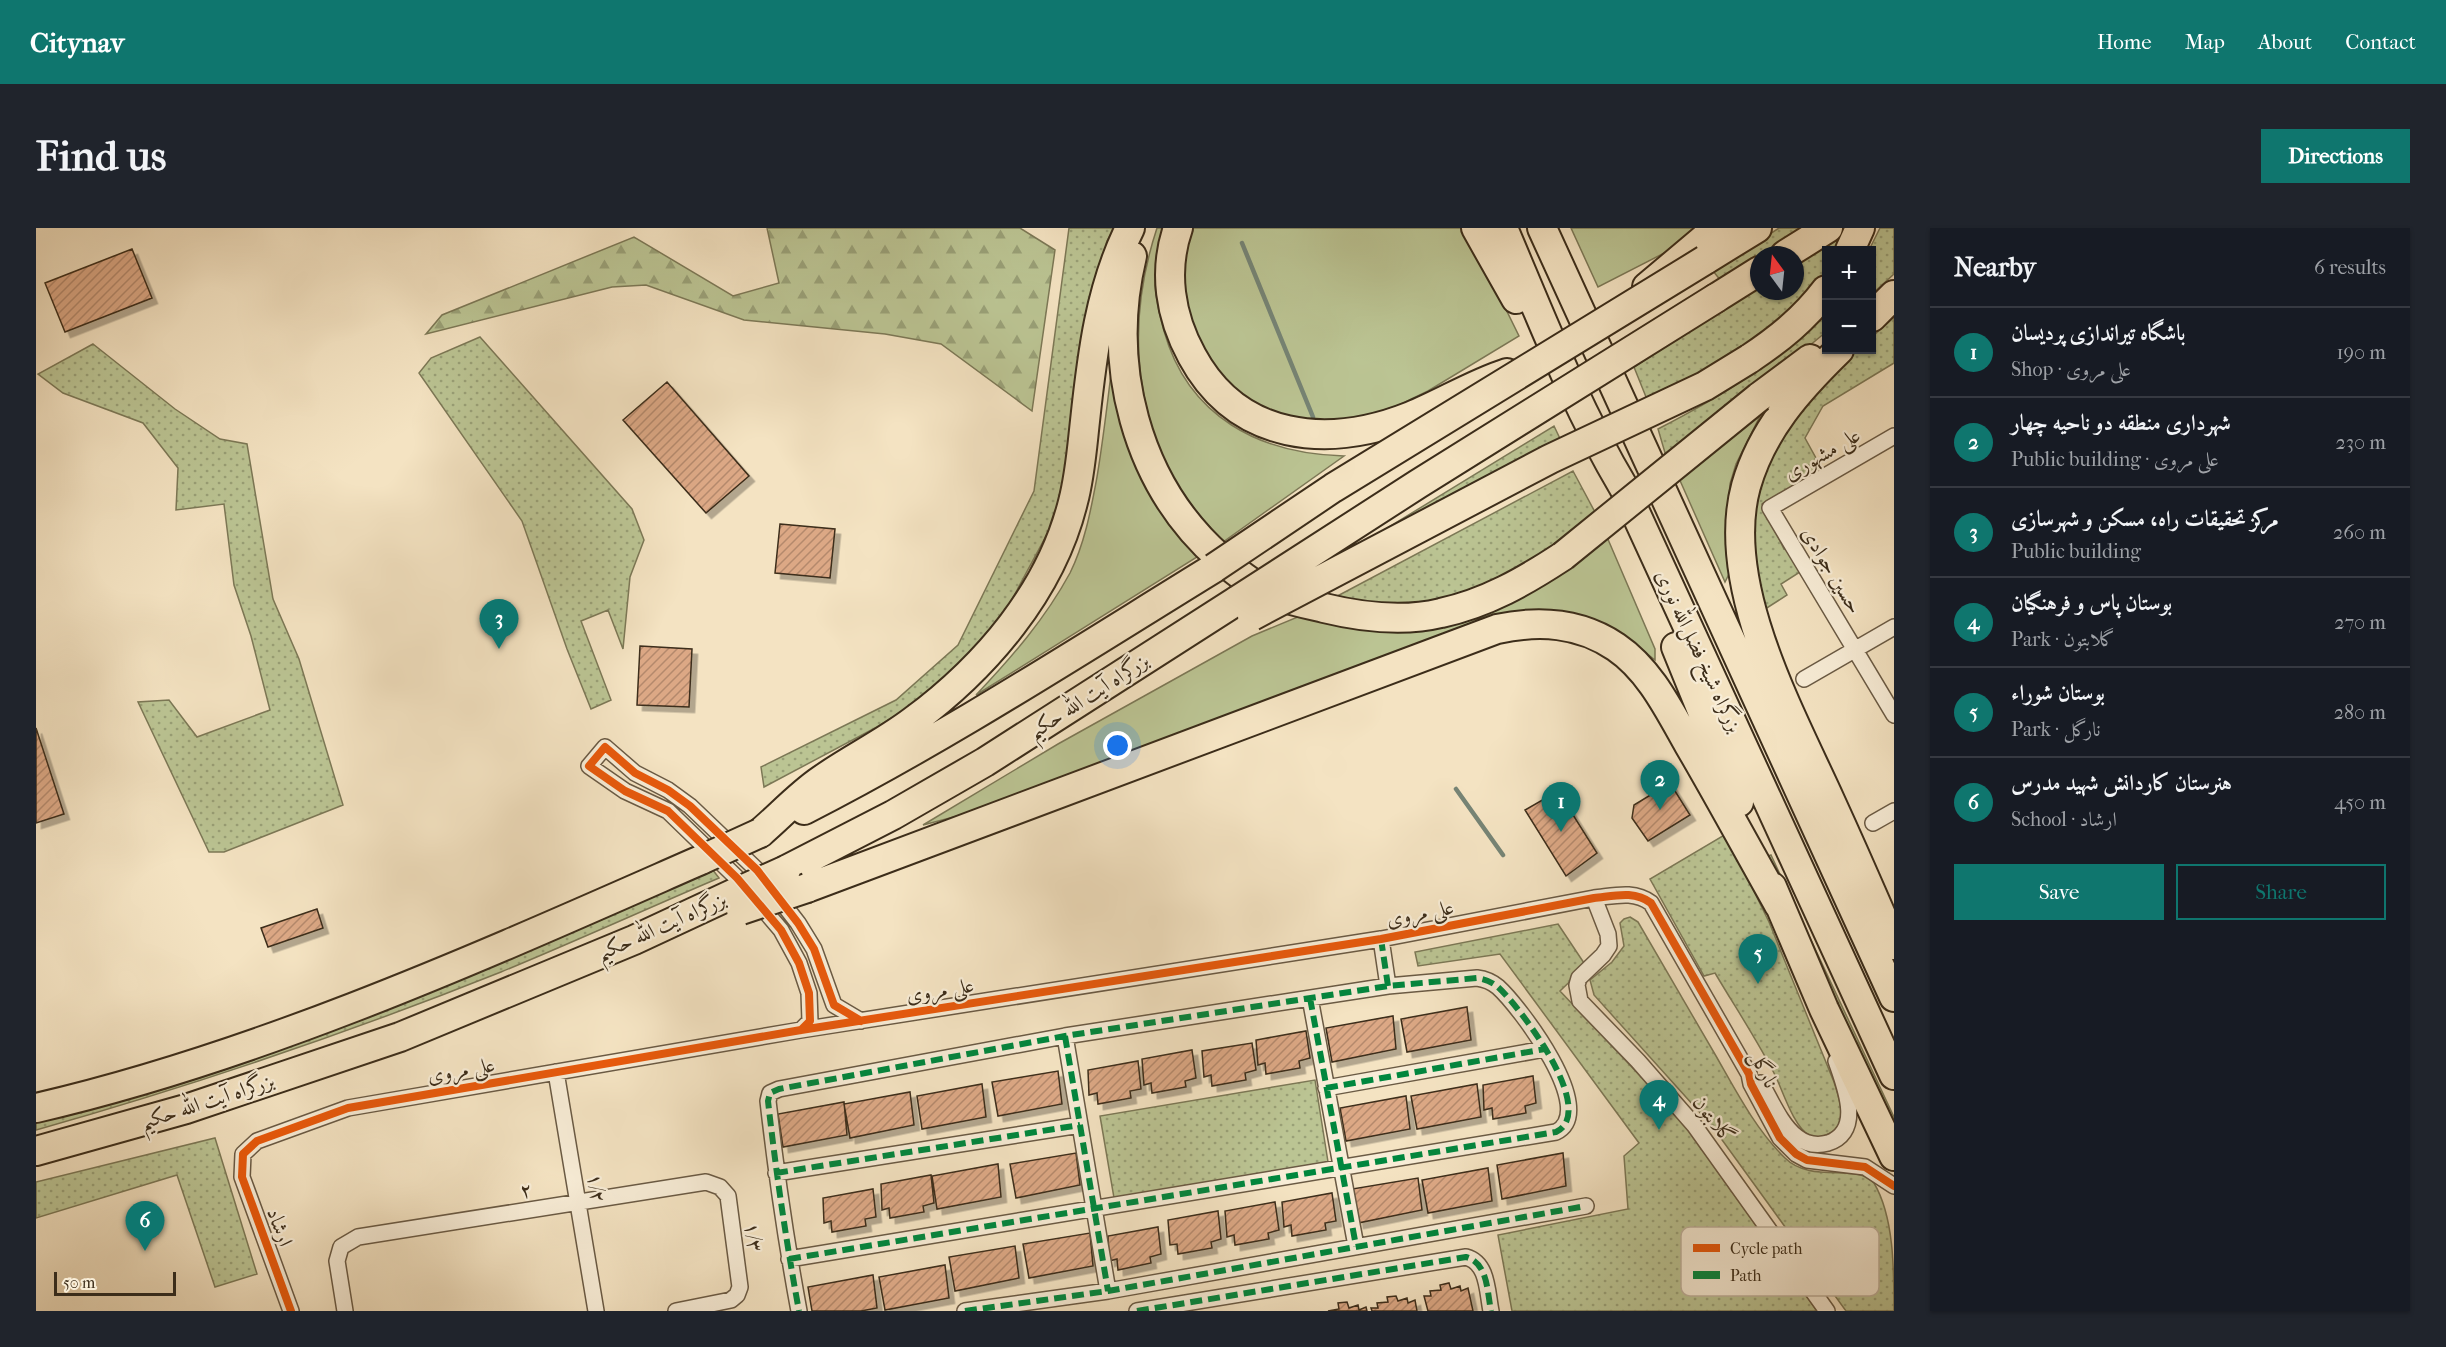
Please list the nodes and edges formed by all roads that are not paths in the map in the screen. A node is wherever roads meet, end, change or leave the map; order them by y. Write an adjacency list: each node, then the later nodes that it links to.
1 (1130, 228): 33 (highway)
2 (1141, 228): 18 (highway, bridge)
3 (1178, 228): 20 (highway)
4 (1476, 228): 20 (highway)
5 (1503, 228): 20 (highway, بزرگراه شیخ فضل‌الله نوری)
6 (1542, 228): 15 (highway, بزرگراه شیخ فضل‌الله نوری)
7 (1562, 228): 15 (highway)
8 (1717, 228): 17 (highway)
9 (1757, 228): 17 (highway, bridge)
10 (1828, 228): 12 (highway)
11 (1860, 228): 13 (highway)
12 (1799, 246)
13 (1852, 246)
14 (1750, 277): 24 (highway, bridge)
15 (1573, 295): 42 (highway, بزرگراه شیخ فضل‌الله نوری)
16 (1822, 296): 24 (highway, bridge)
17 (1620, 313): 20 (highway, bridge)
18 (1822, 351)
19 (1835, 354): 39 (highway)
20 (1547, 363): 22 (highway, بزرگراه شیخ فضل‌الله نوری); 33 (highway, بزرگراه آیت الله حکیم, bridge)
21 (1894, 436): 23 (street, علی مشهوری)
22 (1604, 455): 37 (highway); 50 (highway, بزرگراه شیخ فضل‌الله نوری)
23 (1770, 508): 26 (street, حسین جوادی)
24 (1245, 608): 34 (highway, بزرگراه آیت الله حکیم)
25 (1894, 627): 26 (street)
26 (1855, 650): 27 (street); 28 (street, حسین جوادی)
27 (1804, 679)
28 (1894, 715)
29 (635, 773): 30 (street); 30 (street); 44 (street)
30 (625, 791): 45 (street)
31 (1894, 811): 32 (street)
32 (1873, 823)
33 (760, 833): 52 (highway, بزرگراه آیت الله حکیم, bridge)
34 (796, 879): 37 (highway); 54 (highway, بزرگراه آیت الله حکیم, bridge)
35 (1594, 898): 36 (street, علی مروی); 38 (street, علی مروی); 64 (street, گلابتون)
36 (1651, 903): 49 (street, نارگل)
37 (1779, 905): 43 (highway)
38 (1381, 939): 40 (street); 44 (street, علی مروی)
39 (1894, 945)
40 (1388, 986): 41 (street); 47 (street)
41 (1310, 998): 46 (street); 51 (street)
42 (1894, 998)
43 (1824, 1009): 49 (street, نارگل); 56 (highway)
44 (861, 1021): 45 (street, علی مروی)
45 (801, 1030): 48 (street, علی مروی)
46 (1065, 1036): 53 (street); 58 (street)
47 (1545, 1049): 51 (street); 57 (street)
48 (556, 1072): 55 (street, علی مروی); 61 (street, ۱/۲)
49 (1749, 1074): 59 (street, نارگل)
50 (1894, 1075)
51 (1326, 1088): 57 (street)
52 (36, 1108)
53 (1080, 1125): 58 (street); 63 (street)
54 (36, 1151)
55 (243, 1154): 69 (street, ارشاد)
56 (1894, 1156)
57 (1341, 1168): 63 (street); 65 (street)
58 (776, 1173): 66 (street)
59 (1894, 1186)
60 (720, 1187): 61 (street, ۲); 72 (street, ۱/۳)
61 (578, 1204): 70 (street, ۲); 71 (street, ۱/۲)
62 (1586, 1206): 65 (street)
63 (1094, 1209): 66 (street); 67 (street)
64 (1767, 1227)
65 (1356, 1246): 67 (street)
66 (789, 1259): 73 (street)
67 (1108, 1291): 74 (street)
68 (1816, 1296): 77 (street, گلابتون)
69 (291, 1311)
70 (345, 1311)
71 (596, 1311)
72 (676, 1311)
73 (799, 1311)
74 (965, 1311)
75 (1137, 1311): 76 (street)
76 (1491, 1311)
77 (1827, 1311)

